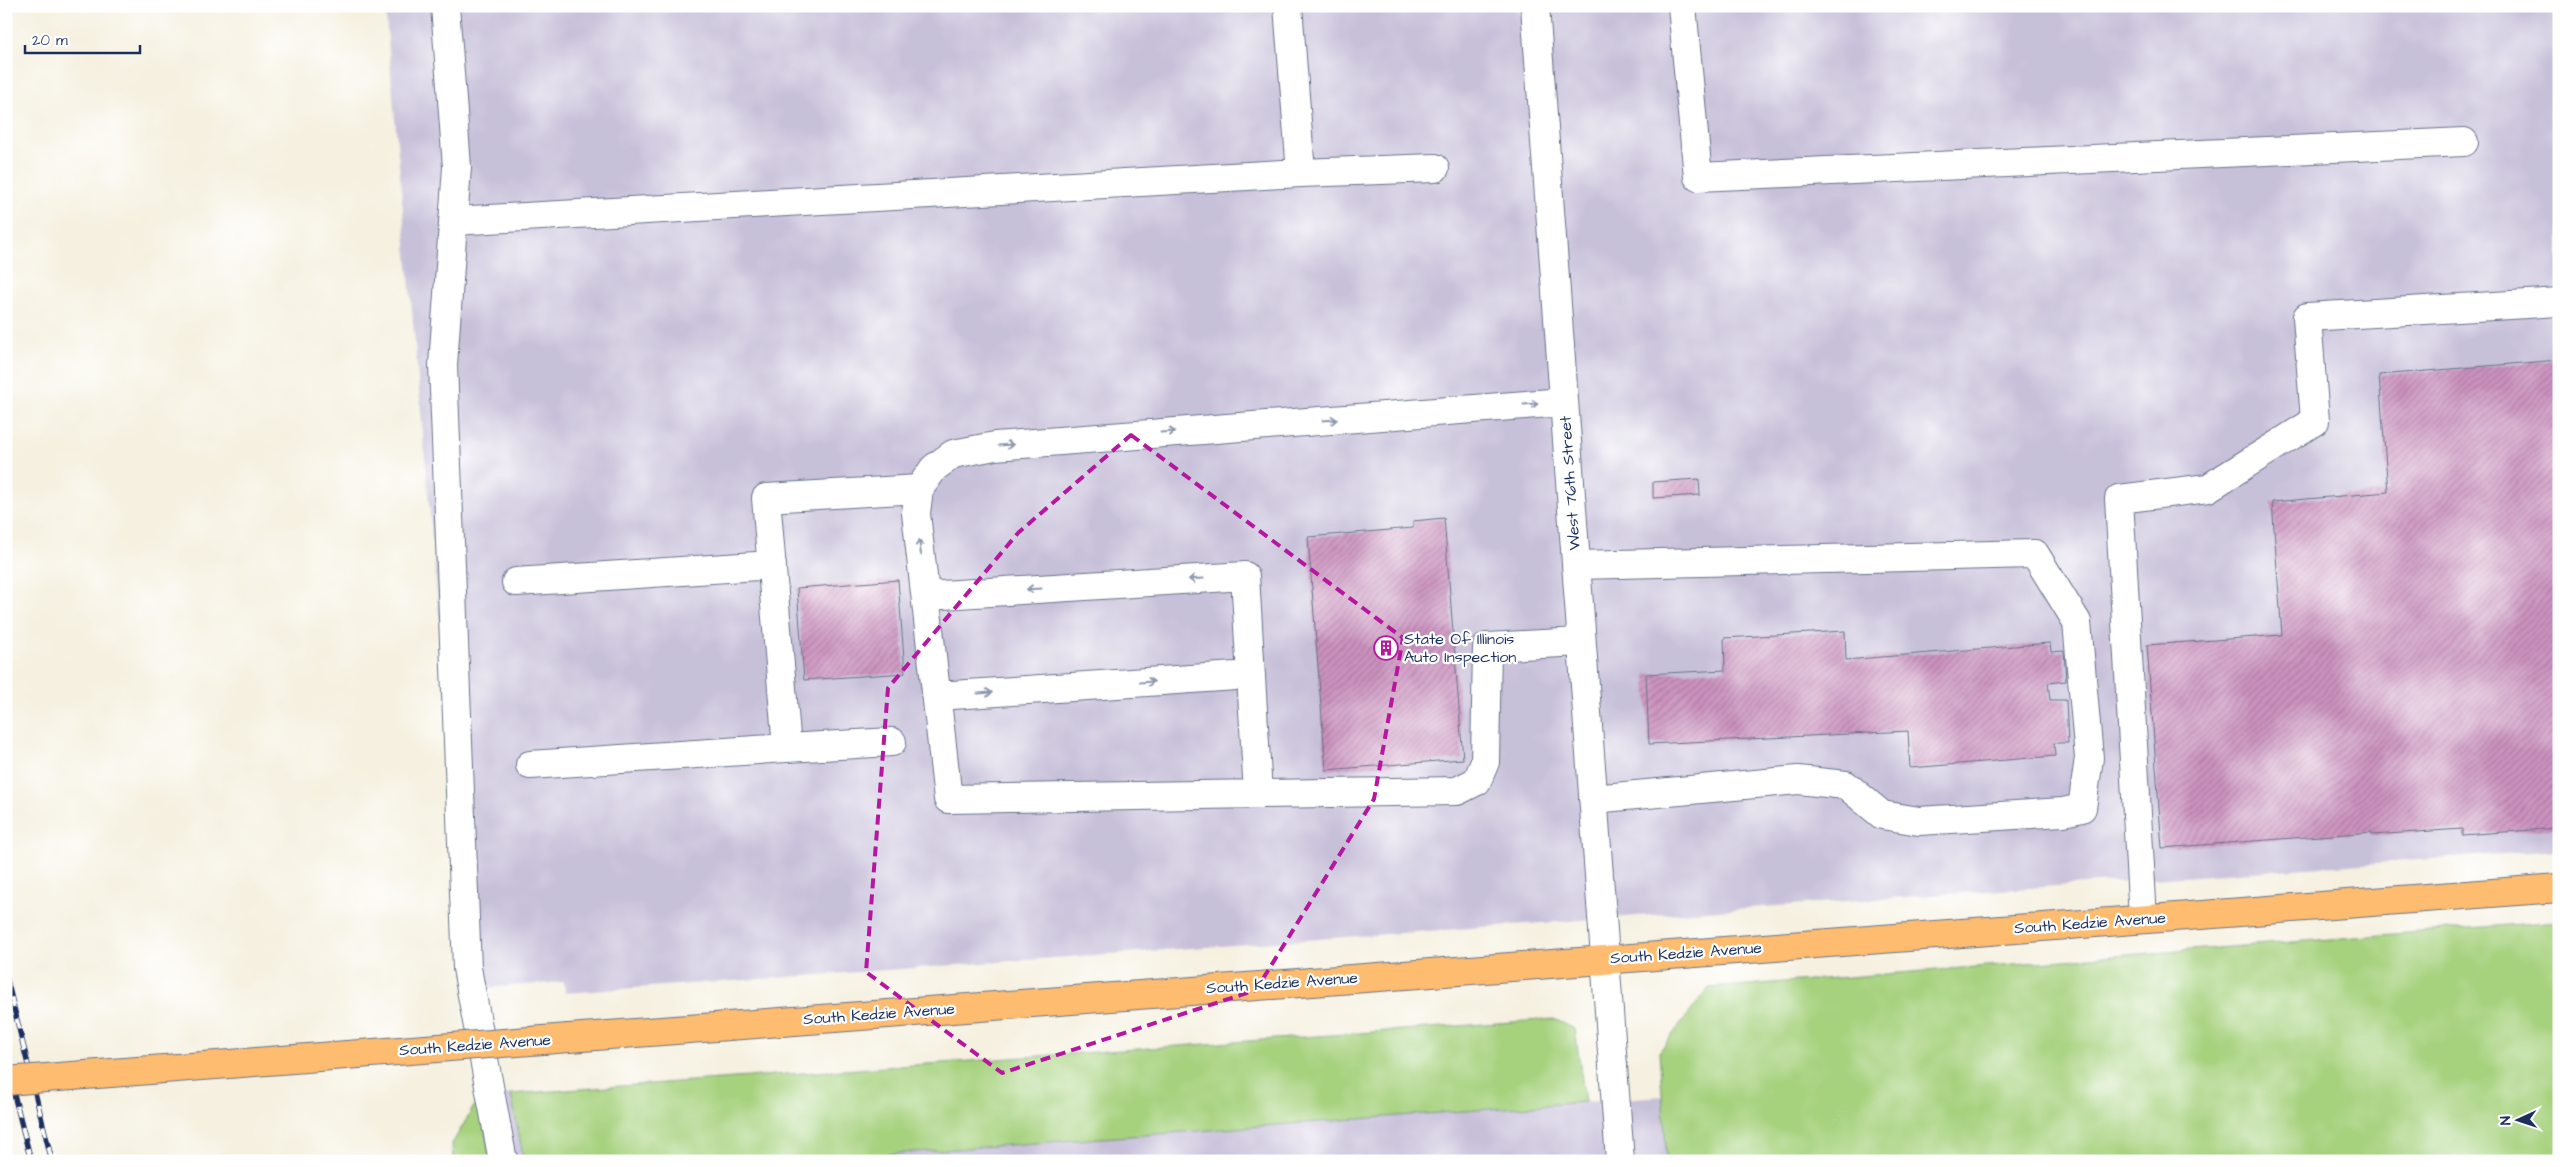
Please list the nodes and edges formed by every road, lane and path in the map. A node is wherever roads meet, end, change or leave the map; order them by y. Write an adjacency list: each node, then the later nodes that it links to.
1 (445, 6): 8 (street)
2 (1288, 6): 7 (street)
3 (1535, 6): 10 (street, West 76th Street)
4 (1682, 6): 5 (street)
5 (2464, 142)
6 (1436, 168): 7 (street)
7 (1301, 173): 8 (street)
8 (453, 221): 28 (street)
9 (2559, 302): 25 (street)
10 (1564, 402): 11 (street, one-way to 10); 13 (street, West 76th Street)
11 (919, 489): 12 (street); 15 (street, one-way to 11)
12 (772, 565): 14 (street); 20 (street)
13 (1576, 565): 16 (street, West 76th Street); 23 (street)
14 (516, 582)
15 (926, 596): 17 (street, one-way to 15); 18 (street)
16 (1581, 642): 22 (street); 23 (street, West 76th Street)
17 (1251, 675): 18 (street, one-way to 17); 22 (street)
18 (937, 696): 22 (street)
19 (892, 742): 20 (street)
20 (787, 748): 21 (street)
21 (530, 765)
22 (1258, 794)
23 (1593, 799): 26 (street, West 76th Street)
24 (2559, 888): 25 (main road, South Kedzie Avenue)
25 (2143, 919): 26 (main road, South Kedzie Avenue)
26 (1604, 959): 27 (main road, South Kedzie Avenue, bridge); 29 (street, West 76th Street)
27 (6, 1081)
28 (503, 1161)
29 (1620, 1161)

